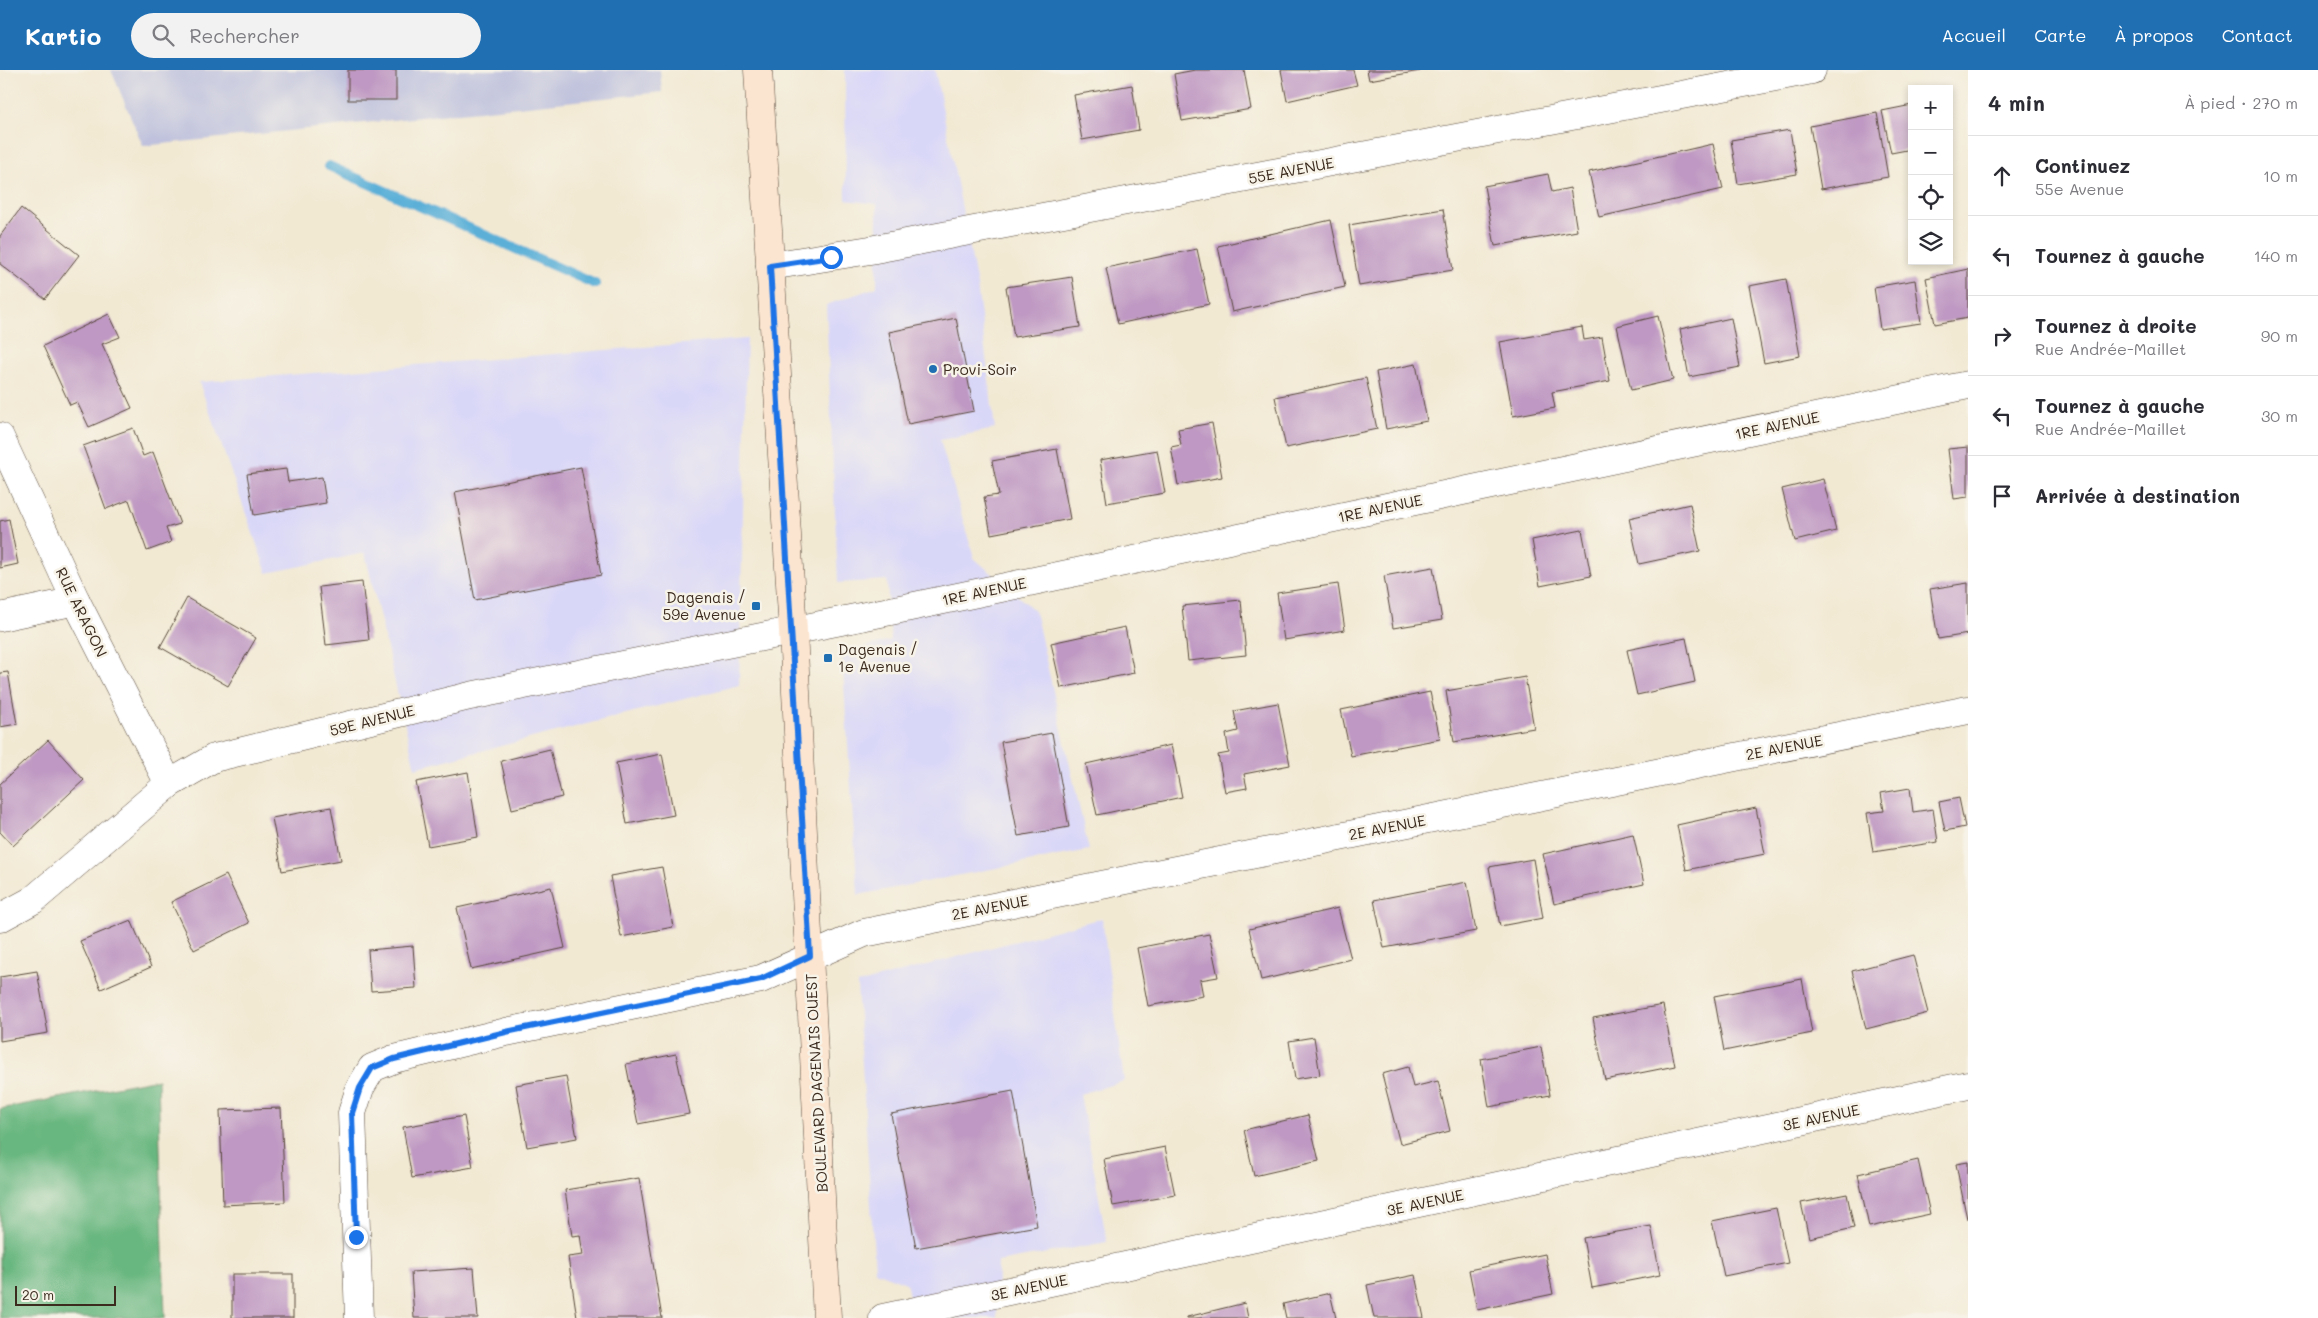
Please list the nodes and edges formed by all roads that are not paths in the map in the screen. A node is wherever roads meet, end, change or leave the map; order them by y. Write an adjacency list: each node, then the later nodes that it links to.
1 (758, 70): 3 (main road, BOULEVARD DAGENAIS OUEST)
2 (1812, 70): 3 (street, 55E AVENUE)
3 (770, 266): 8 (main road, BOULEVARD DAGENAIS OUEST)
4 (1968, 385): 8 (street, 1RE AVENUE)
5 (0, 437): 6 (street, RUE ARAGON)
6 (76, 601): 7 (street); 10 (street, RUE ARAGON)
7 (0, 617)
8 (793, 631): 10 (street, 59E AVENUE); 12 (main road, BOULEVARD DAGENAIS OUEST)
9 (1968, 710): 12 (street, 2E AVENUE)
10 (169, 784): 11 (street, 59E AVENUE)
11 (0, 918)
12 (810, 956): 14 (street, 2E AVENUE); 15 (main road, BOULEVARD DAGENAIS OUEST)
13 (1968, 1085): 16 (street, 3E AVENUE)
14 (359, 1318)
15 (827, 1318)
16 (883, 1318)

